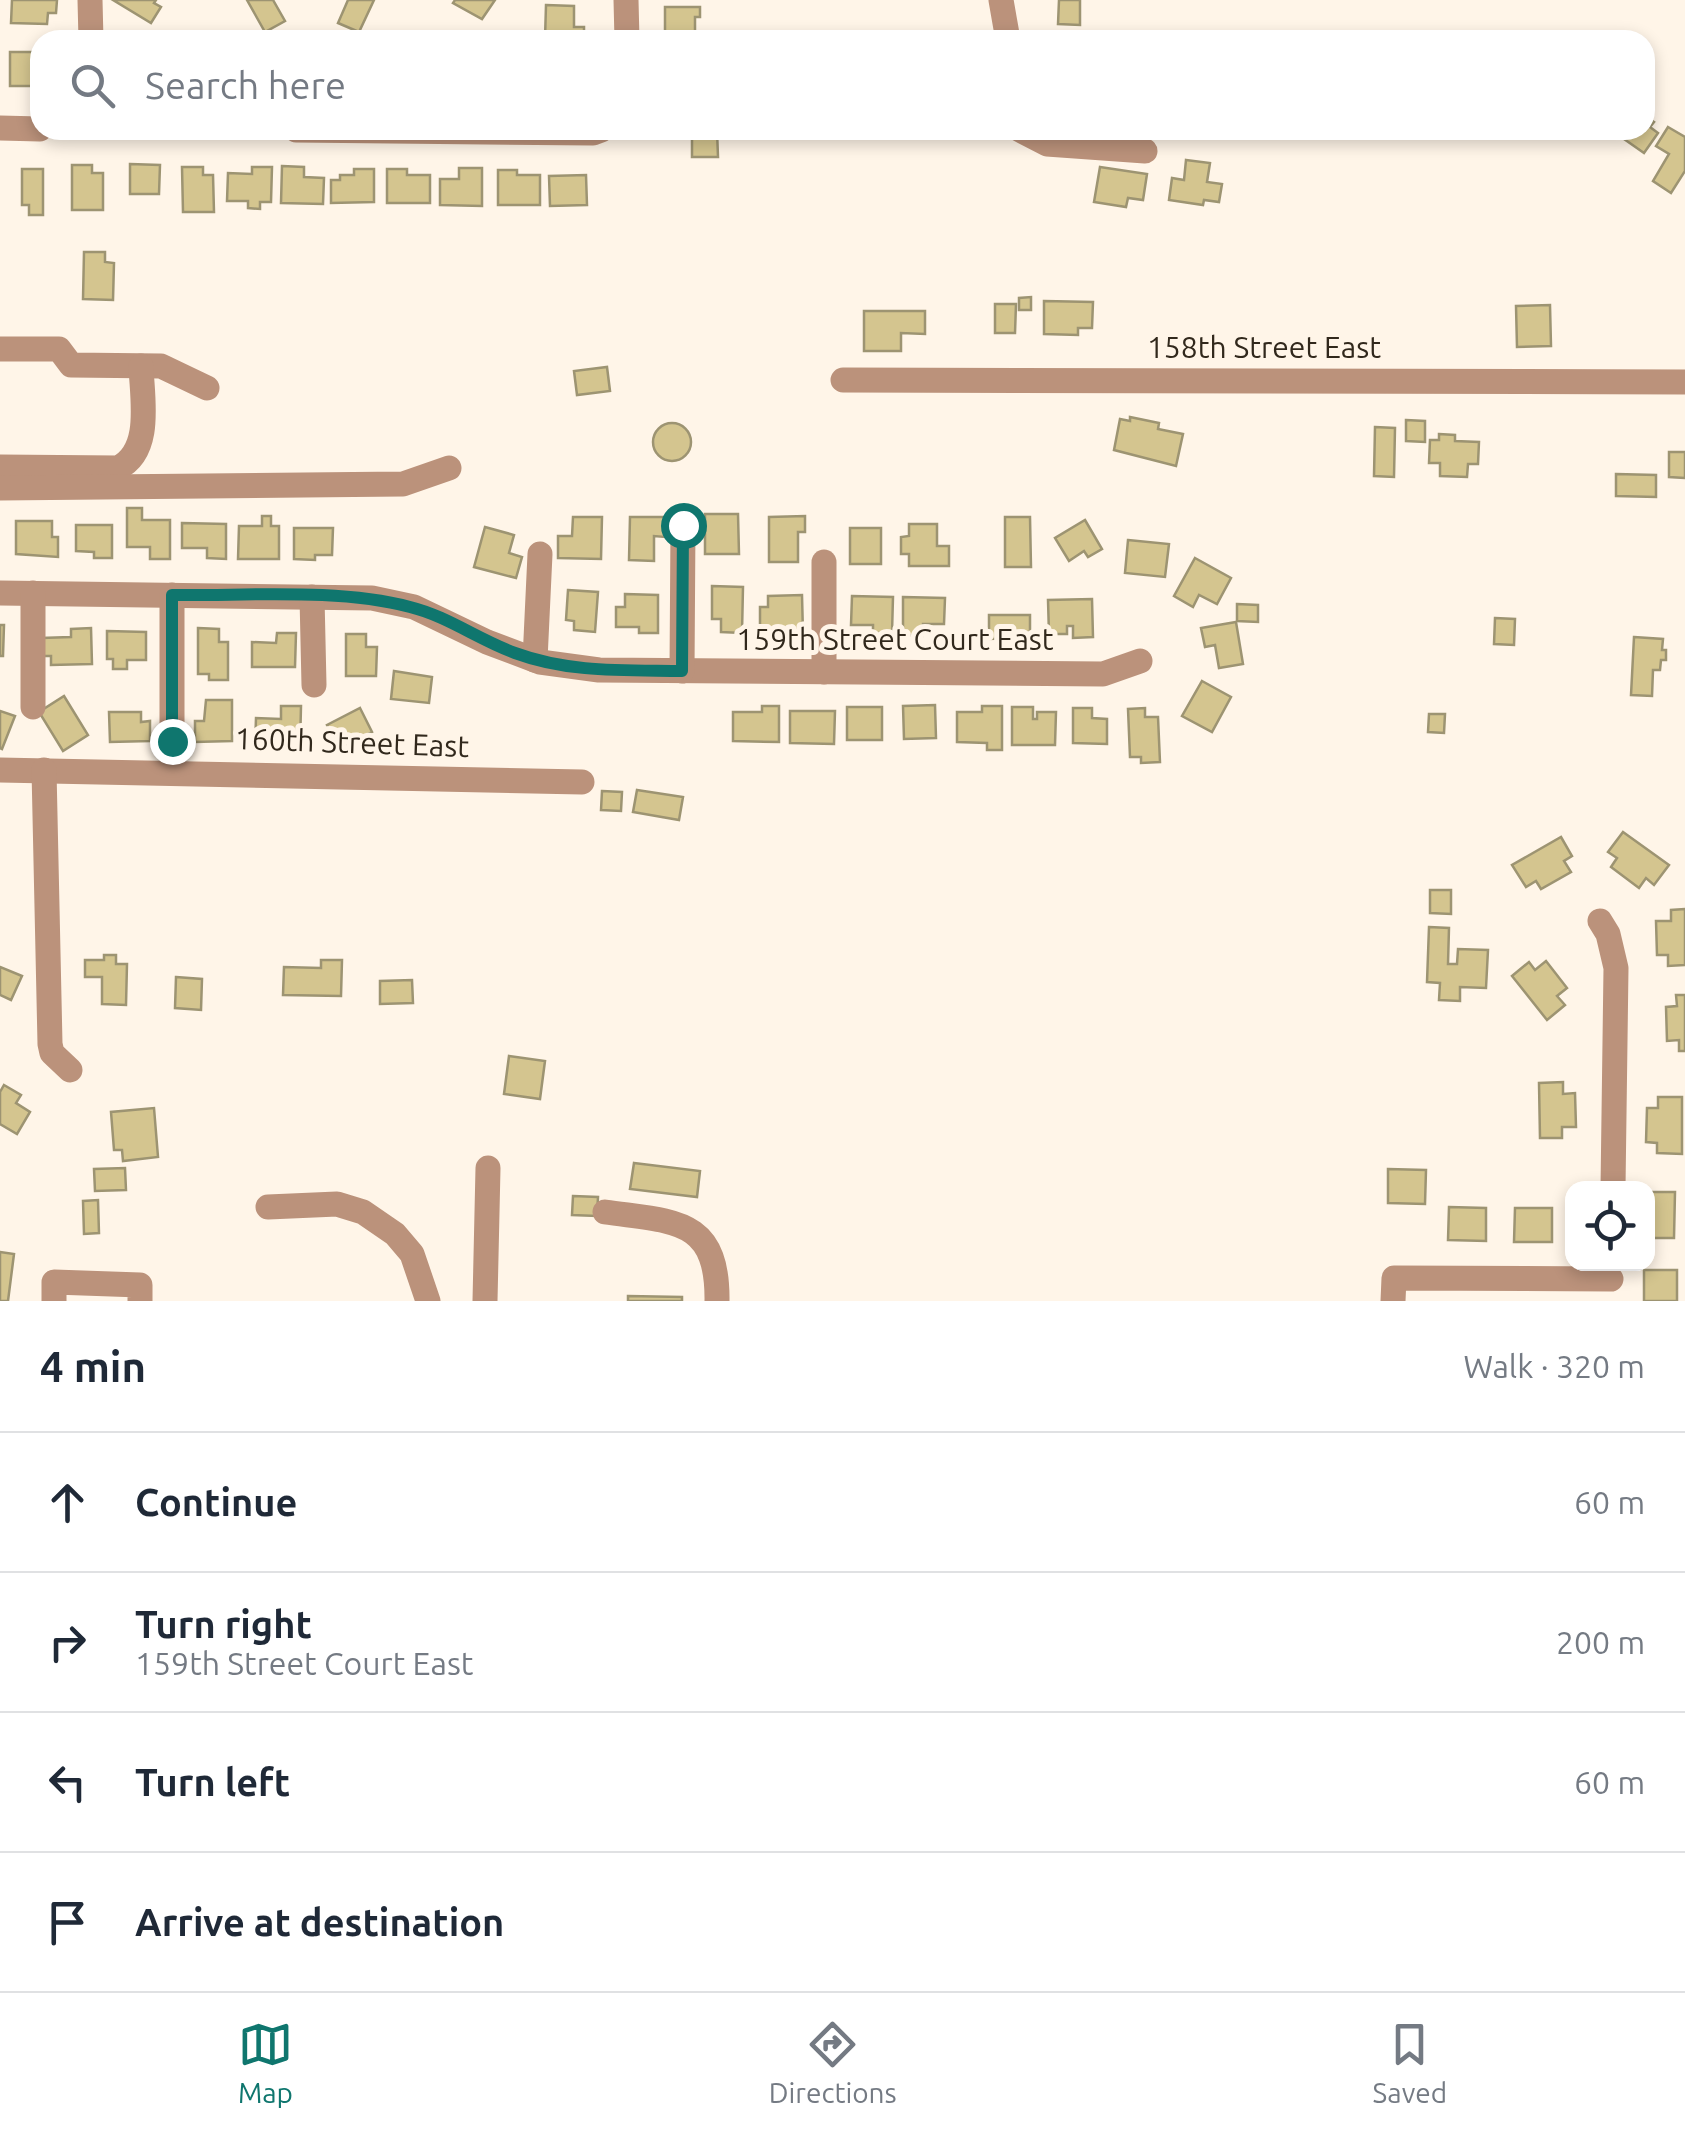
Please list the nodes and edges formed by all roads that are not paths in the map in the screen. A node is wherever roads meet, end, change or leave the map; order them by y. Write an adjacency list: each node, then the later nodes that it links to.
1 (90, 0): 4 (street)
2 (626, 0): 5 (street)
3 (1001, 0): 6 (street)
4 (91, 30)
5 (626, 30)
6 (1006, 30)
7 (0, 128): 8 (street)
8 (30, 129)
9 (1038, 140): 10 (street)
10 (1145, 151)
11 (0, 349): 12 (street)
12 (141, 366): 15 (street); 16 (street)
13 (843, 380): 14 (street, 158th Street East)
14 (1685, 382)
15 (207, 388)
16 (0, 467)
17 (449, 468): 18 (street)
18 (0, 488)
19 (683, 525): 28 (street)
20 (540, 554): 26 (street)
21 (824, 562): 29 (street)
22 (0, 593): 23 (street, 159th Street Court East)
23 (33, 594): 24 (street, 159th Street Court East); 31 (street)
24 (172, 595): 25 (street, 159th Street Court East); 32 (street)
25 (312, 597): 26 (street, 159th Street Court East); 30 (street)
26 (535, 660): 28 (street, 159th Street Court East)
27 (1140, 661): 29 (street, 159th Street Court East)
28 (682, 671): 29 (street, 159th Street Court East)
29 (824, 672)
30 (314, 684)
31 (33, 707)
32 (172, 741)
33 (0, 770): 34 (street, 160th Street East)
34 (44, 770): 35 (street, 160th Street East); 37 (street)
35 (582, 782)
36 (1600, 922): 39 (street)
37 (70, 1070)
38 (488, 1168): 47 (street)
39 (1612, 1181)
40 (268, 1207): 46 (street)
41 (605, 1212): 48 (street)
42 (1611, 1281): 43 (street)
43 (1394, 1289)
44 (54, 1301): 45 (street)
45 (140, 1301)
46 (428, 1301)
47 (486, 1301)
48 (717, 1301)

